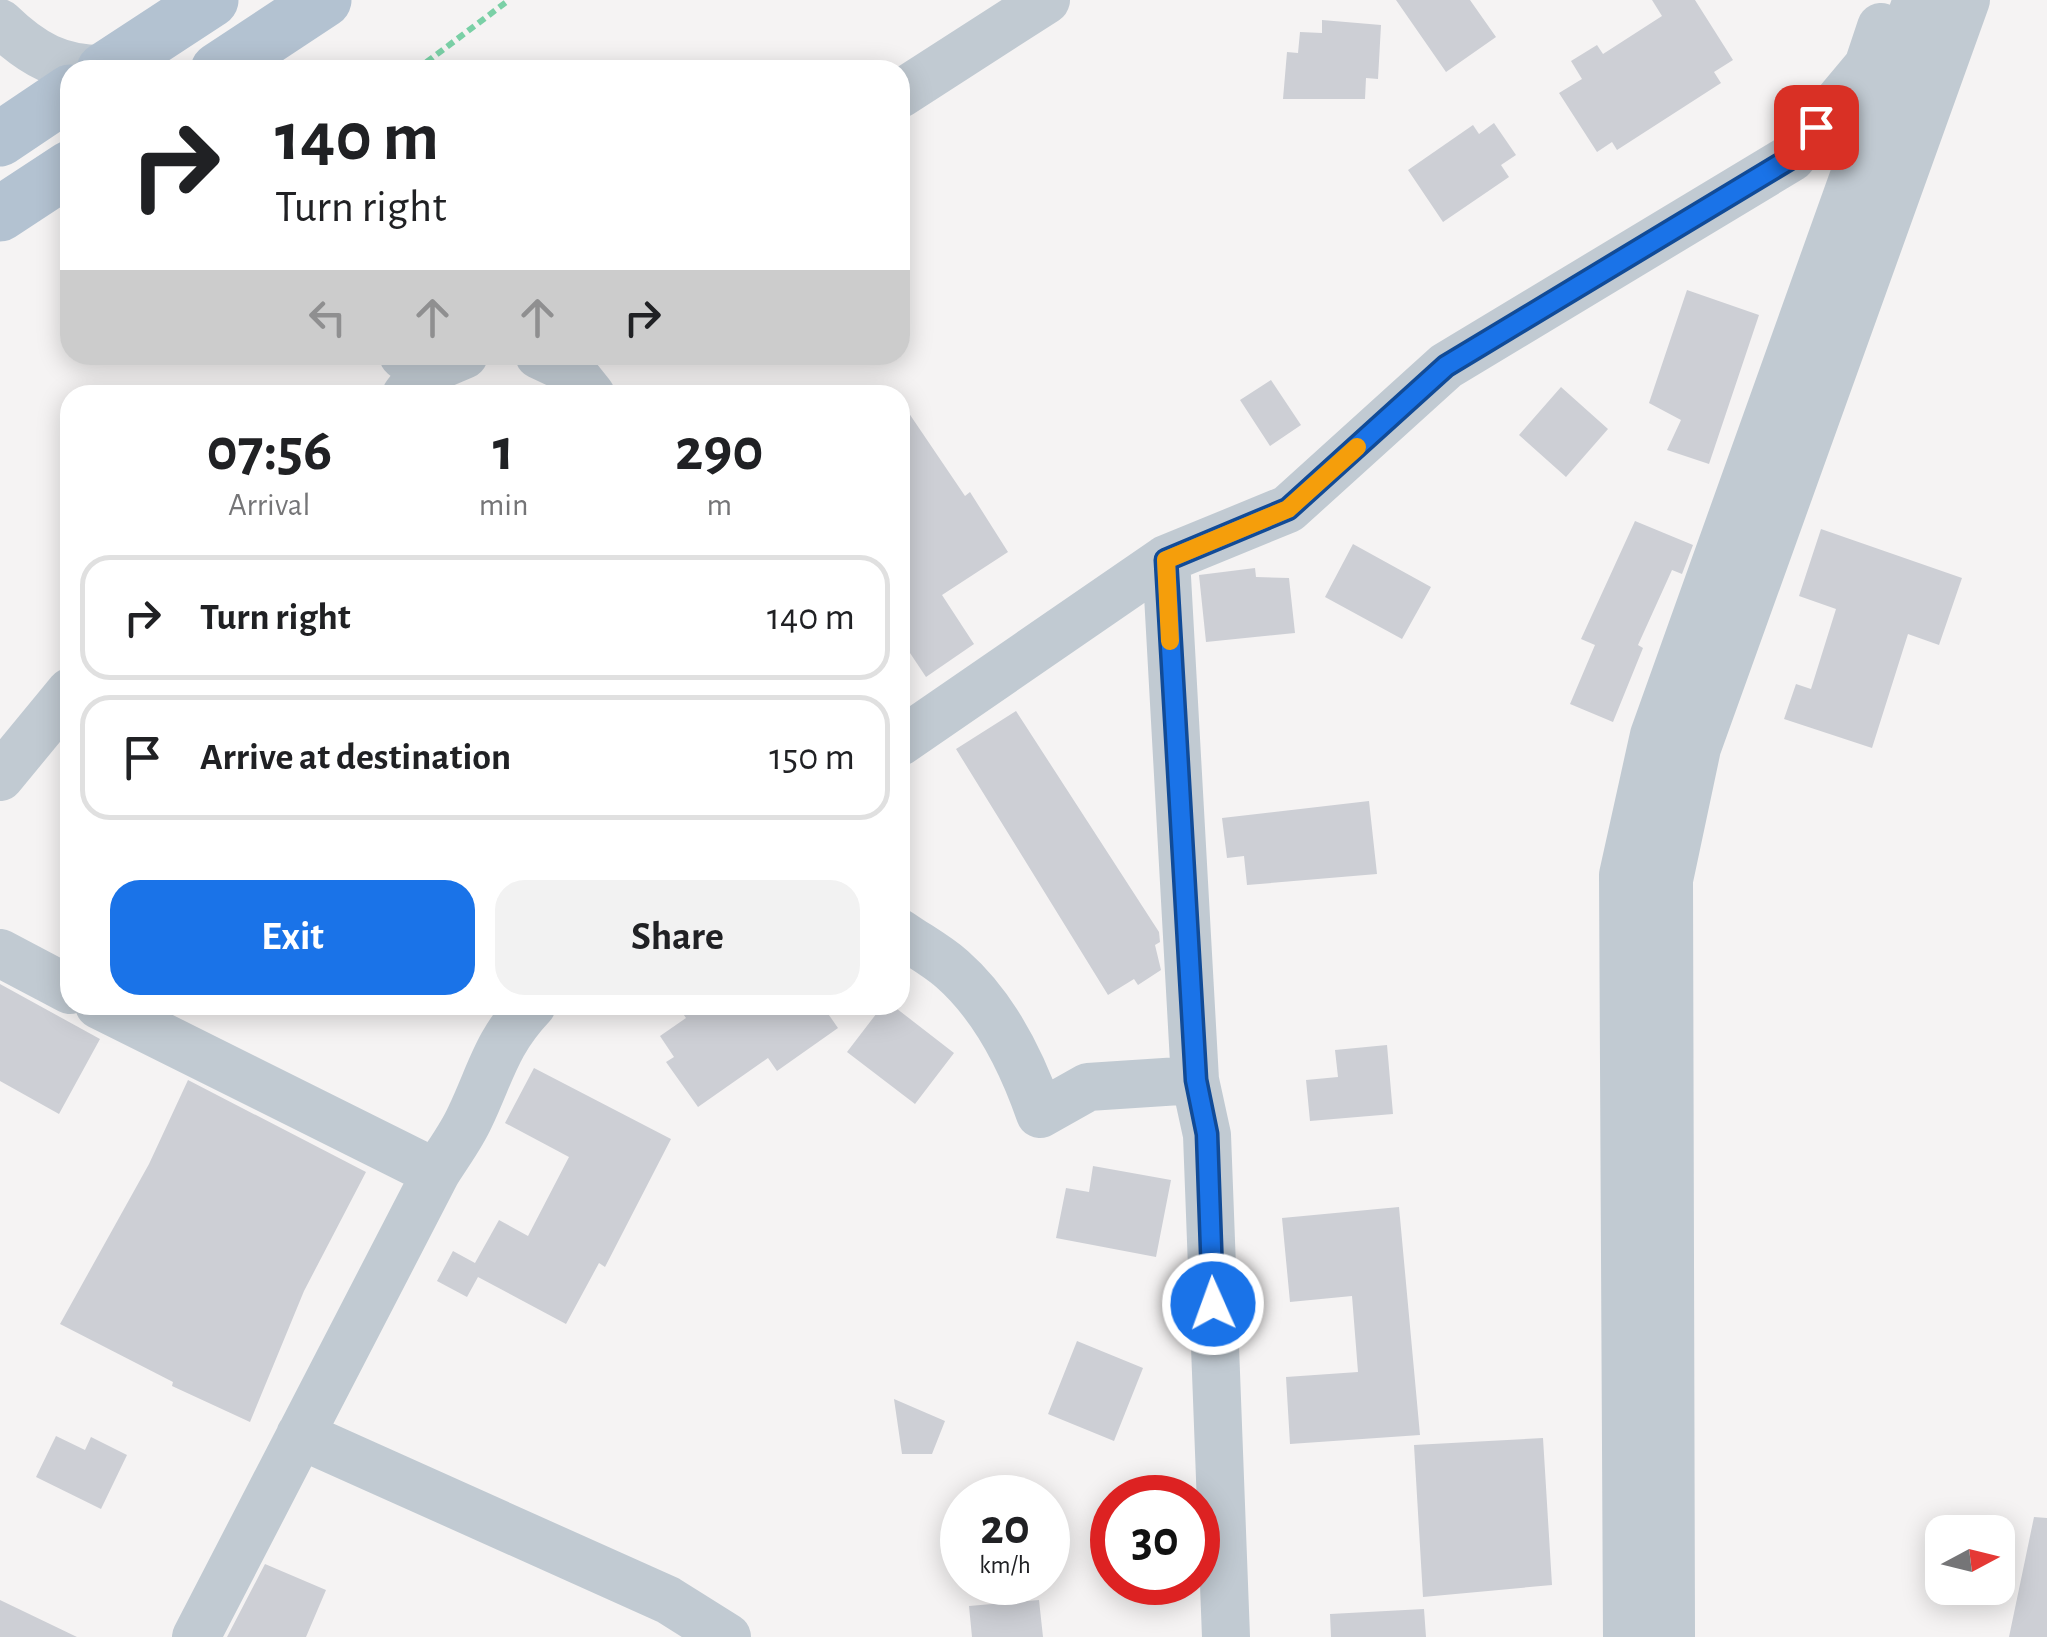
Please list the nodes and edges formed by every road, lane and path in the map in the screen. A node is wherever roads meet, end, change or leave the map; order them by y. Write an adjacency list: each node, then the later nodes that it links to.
1 (3, 0): 9 (street)
2 (211, 0): 11 (main road)
3 (324, 0): 12 (main road)
4 (510, 0): 13 (path)
5 (1046, 0): 15 (street)
6 (1889, 0): 22 (street)
7 (1918, 0): 37 (street)
8 (1966, 0): 38 (street)
9 (0, 14)
10 (0, 22): 14 (street)
11 (119, 60)
12 (233, 60)
13 (429, 60)
14 (60, 63)
15 (910, 88)
16 (60, 99): 17 (main road)
17 (0, 139)
18 (60, 175): 19 (main road)
19 (0, 214)
20 (560, 365): 21 (street)
21 (583, 385)
22 (1166, 560): 24 (street); 31 (street)
23 (60, 704): 25 (street)
24 (910, 735)
25 (0, 777)
26 (910, 940): 31 (street)
27 (0, 953): 28 (street)
28 (60, 985)
29 (119, 1015): 32 (street)
30 (523, 1015): 32 (street)
31 (1196, 1080): 36 (street)
32 (436, 1173): 33 (street)
33 (300, 1435): 34 (street); 35 (street)
34 (196, 1637)
35 (727, 1637)
36 (1226, 1637)
37 (1627, 1637)
38 (1672, 1637)

